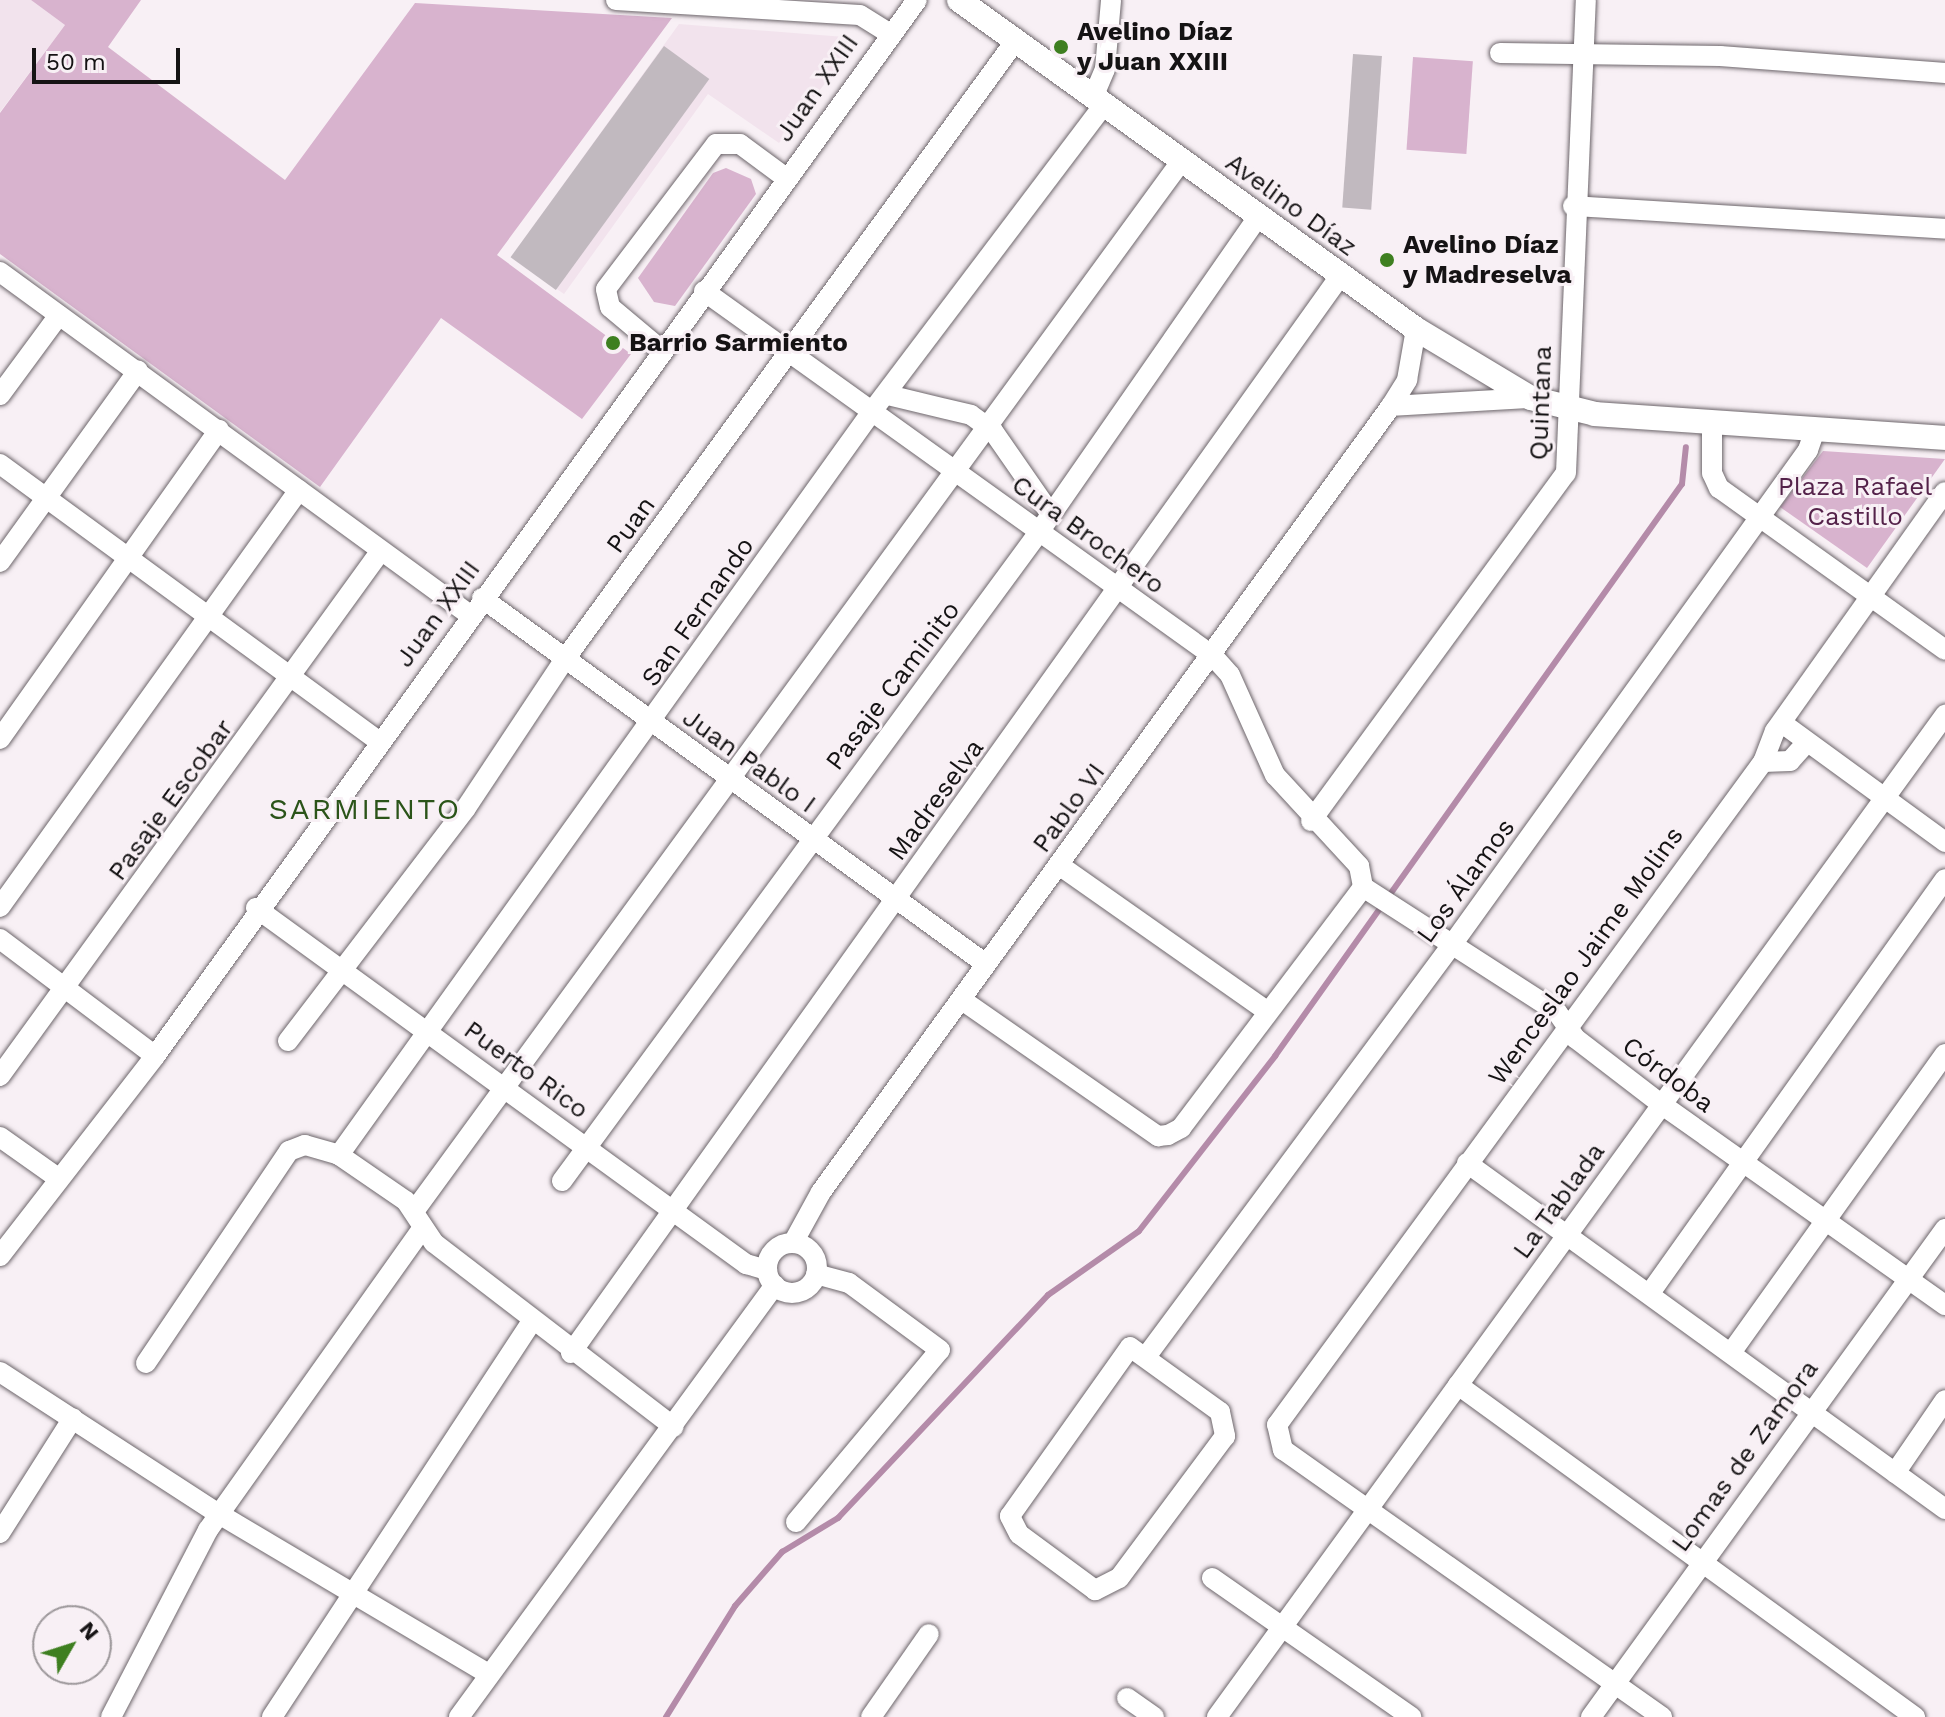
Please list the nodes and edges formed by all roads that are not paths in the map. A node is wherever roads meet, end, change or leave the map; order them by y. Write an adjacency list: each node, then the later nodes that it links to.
1 (616, 0): 6 (street)
2 (917, 0): 6 (street, Juan XXIII)
3 (959, 0): 7 (street, Avelino Díaz)
4 (1111, 0): 11 (street, San Fernando)
5 (1586, 0): 9 (street, Quintana)
6 (889, 33): 13 (street, Juan XXIII)
7 (1016, 40): 11 (street, Avelino Díaz); 23 (street, Puan)
8 (1500, 53): 9 (street)
9 (1582, 54): 10 (street); 14 (street, Quintana)
10 (1945, 73)
11 (1099, 99): 12 (street, Avelino Díaz); 26 (street, San Fernando)
12 (1182, 160): 15 (street, Avelino Díaz); 32 (street)
13 (786, 178): 19 (street, Juan XXIII); 22 (street)
14 (1573, 206): 16 (street); 29 (street, Quintana)
15 (1259, 216): 18 (street, Avelino Díaz); 41 (street, Pasaje Caminito)
16 (1945, 229)
17 (0, 272): 20 (street, Juan Pablo I)
18 (1340, 276): 21 (street, Avelino Díaz); 47 (street, Madreselva)
19 (704, 291): 22 (street, Juan XXIII); 23 (street, Cura Brochero)
20 (59, 315): 24 (street, Juan Pablo I); 25 (street)
21 (1416, 329): 27 (street, Avelino Díaz); 28 (street, Pablo VI)
22 (660, 349): 49 (street, Juan XXIII)
23 (789, 353): 30 (street, Cura Brochero); 53 (street, Puan)
24 (138, 371): 33 (street, Juan Pablo I); 40 (street)
25 (0, 395)
26 (888, 395): 30 (street, San Fernando); 32 (street)
27 (1531, 398): 28 (street); 29 (street, Avelino Díaz)
28 (1391, 406): 52 (street, Pablo VI)
29 (1568, 410): 31 (street, Avelino Díaz); 64 (street, Quintana)
30 (870, 414): 37 (street, Cura Brochero); 56 (street, San Fernando)
31 (1712, 422): 34 (street, Avelino Díaz); 42 (street)
32 (988, 428): 37 (street); 41 (street)
33 (219, 430): 38 (street, Juan Pablo I); 45 (street)
34 (1815, 430): 35 (street, Avelino Díaz); 42 (street, Los Álamos)
35 (1945, 438)
36 (0, 464): 40 (street)
37 (956, 472): 43 (street, Cura Brochero); 62 (street)
38 (299, 490): 44 (street, Juan Pablo I); 50 (street)
39 (1945, 492): 48 (street, Wenceslao Jaime Molins)
40 (46, 498): 45 (street); 46 (street)
41 (1050, 513): 43 (street, Pasaje Caminito)
42 (1759, 518): 48 (street); 74 (street, Los Álamos)
43 (1039, 532): 47 (street, Cura Brochero); 65 (street, Pasaje Caminito)
44 (380, 552): 49 (street, Juan Pablo I); 54 (street, Pasaje Escobar)
45 (128, 557): 50 (street); 58 (street)
46 (0, 562)
47 (1119, 590): 52 (street, Cura Brochero); 70 (street, Madreselva)
48 (1872, 599): 51 (street); 57 (street, Wenceslao Jaime Molins)
49 (476, 606): 53 (street, Juan Pablo I); 59 (street, Juan XXIII)
50 (209, 616): 54 (street); 71 (street)
51 (1945, 650)
52 (1213, 656): 64 (street, Cura Brochero); 67 (street, Pablo VI)
53 (565, 659): 56 (street, Juan Pablo I); 76 (street, Puan)
54 (292, 677): 59 (street); 77 (street, Pasaje Escobar)
55 (1945, 715): 63 (street, La Tablada)
56 (652, 723): 62 (street, Juan Pablo I); 81 (street, San Fernando)
57 (1782, 723): 60 (street); 61 (street, Wenceslao Jaime Molins)
58 (0, 739)
59 (378, 741): 72 (street, Juan XXIII)
60 (1807, 742): 61 (street); 63 (street)
61 (1763, 762): 80 (street, Wenceslao Jaime Molins)
62 (732, 780): 65 (street, Juan Pablo I); 86 (street)
63 (1885, 798): 66 (street); 87 (street, La Tablada)
64 (1311, 821): 69 (street, Cura Brochero)
65 (812, 838): 70 (street, Juan Pablo I); 89 (street, Pasaje Caminito)
66 (1945, 842)
67 (1059, 865): 75 (street, Pablo VI); 79 (street)
68 (1945, 879): 92 (street)
69 (1376, 898): 74 (street, Córdoba); 79 (street)
70 (896, 899): 75 (street, Juan Pablo I); 95 (street, Madreselva)
71 (0, 907)
72 (256, 908): 76 (street, Puerto Rico); 84 (street, Juan XXIII)
73 (0, 939): 77 (street)
74 (1454, 942): 80 (street, Córdoba); 110 (street, Los Álamos)
75 (986, 964): 78 (street, Pablo VI)
76 (343, 967): 81 (street, Puerto Rico); 82 (street, Puan)
77 (67, 988): 84 (street); 85 (street, Pasaje Escobar)
78 (962, 1000): 79 (street); 100 (street, Pablo VI)
79 (1265, 1010)
80 (1566, 1025): 87 (street, Córdoba); 91 (street, Wenceslao Jaime Molins)
81 (430, 1031): 86 (street, Puerto Rico); 90 (street, San Fernando)
82 (288, 1041)
83 (1945, 1054): 97 (street)
84 (155, 1056): 93 (street, Juan XXIII)
85 (0, 1076)
86 (508, 1088): 89 (street, Puerto Rico); 96 (street)
87 (1661, 1104): 92 (street, Córdoba); 99 (street, La Tablada)
88 (0, 1137): 93 (street)
89 (587, 1147): 94 (street, Pasaje Caminito); 95 (street, Puerto Rico)
90 (339, 1155): 96 (street); 111 (street)
91 (1467, 1163): 99 (street); 120 (street, Wenceslao Jaime Molins)
92 (1744, 1163): 97 (street, Córdoba); 105 (street)
93 (58, 1178): 101 (street, Juan XXIII)
94 (562, 1181)
95 (672, 1209): 103 (street, Puerto Rico); 109 (street, Madreselva)
96 (419, 1219): 107 (street); 121 (street)
97 (1826, 1220): 104 (street, Córdoba); 108 (street)
98 (1945, 1229): 104 (street, Lomas de Zamora)
99 (1567, 1235): 105 (street); 113 (street, La Tablada)
100 (793, 1243): 102 (street); 103 (street)
101 (0, 1256)
102 (816, 1274): 103 (street); 122 (street)
103 (771, 1278): 117 (street)
104 (1908, 1278): 106 (street, Córdoba); 115 (street, Lomas de Zamora)
105 (1650, 1293): 108 (street)
106 (1945, 1305)
107 (531, 1322): 109 (street); 126 (street)
108 (1733, 1350): 115 (street)
109 (571, 1353): 117 (street)
110 (1148, 1354): 110 (street)
111 (146, 1363)
112 (0, 1372): 116 (street)
113 (1458, 1385): 120 (street, La Tablada); 124 (street)
114 (1945, 1400): 118 (street)
115 (1809, 1412): 118 (street); 124 (street, Lomas de Zamora)
116 (73, 1418): 121 (street); 123 (street)
117 (674, 1427): 129 (street)
118 (1895, 1473): 119 (street)
119 (1945, 1509)
120 (1368, 1510): 127 (street, La Tablada); 130 (street)
121 (219, 1514): 126 (street); 132 (street)
122 (796, 1522)
123 (0, 1533)
124 (1702, 1559): 130 (street, Lomas de Zamora); 141 (street)
125 (1212, 1578): 127 (street)
126 (349, 1592): 129 (street); 133 (street)
127 (1282, 1628): 137 (street, La Tablada); 138 (street)
128 (929, 1634): 135 (street)
129 (487, 1673): 134 (street)
130 (1615, 1684): 139 (street, Lomas de Zamora); 140 (street)
131 (1127, 1698): 136 (street)
132 (111, 1717)
133 (272, 1717)
134 (459, 1717)
135 (871, 1717)
136 (1154, 1717)
137 (1217, 1717)
138 (1411, 1717)
139 (1591, 1717)
140 (1662, 1717)
141 (1915, 1717)

